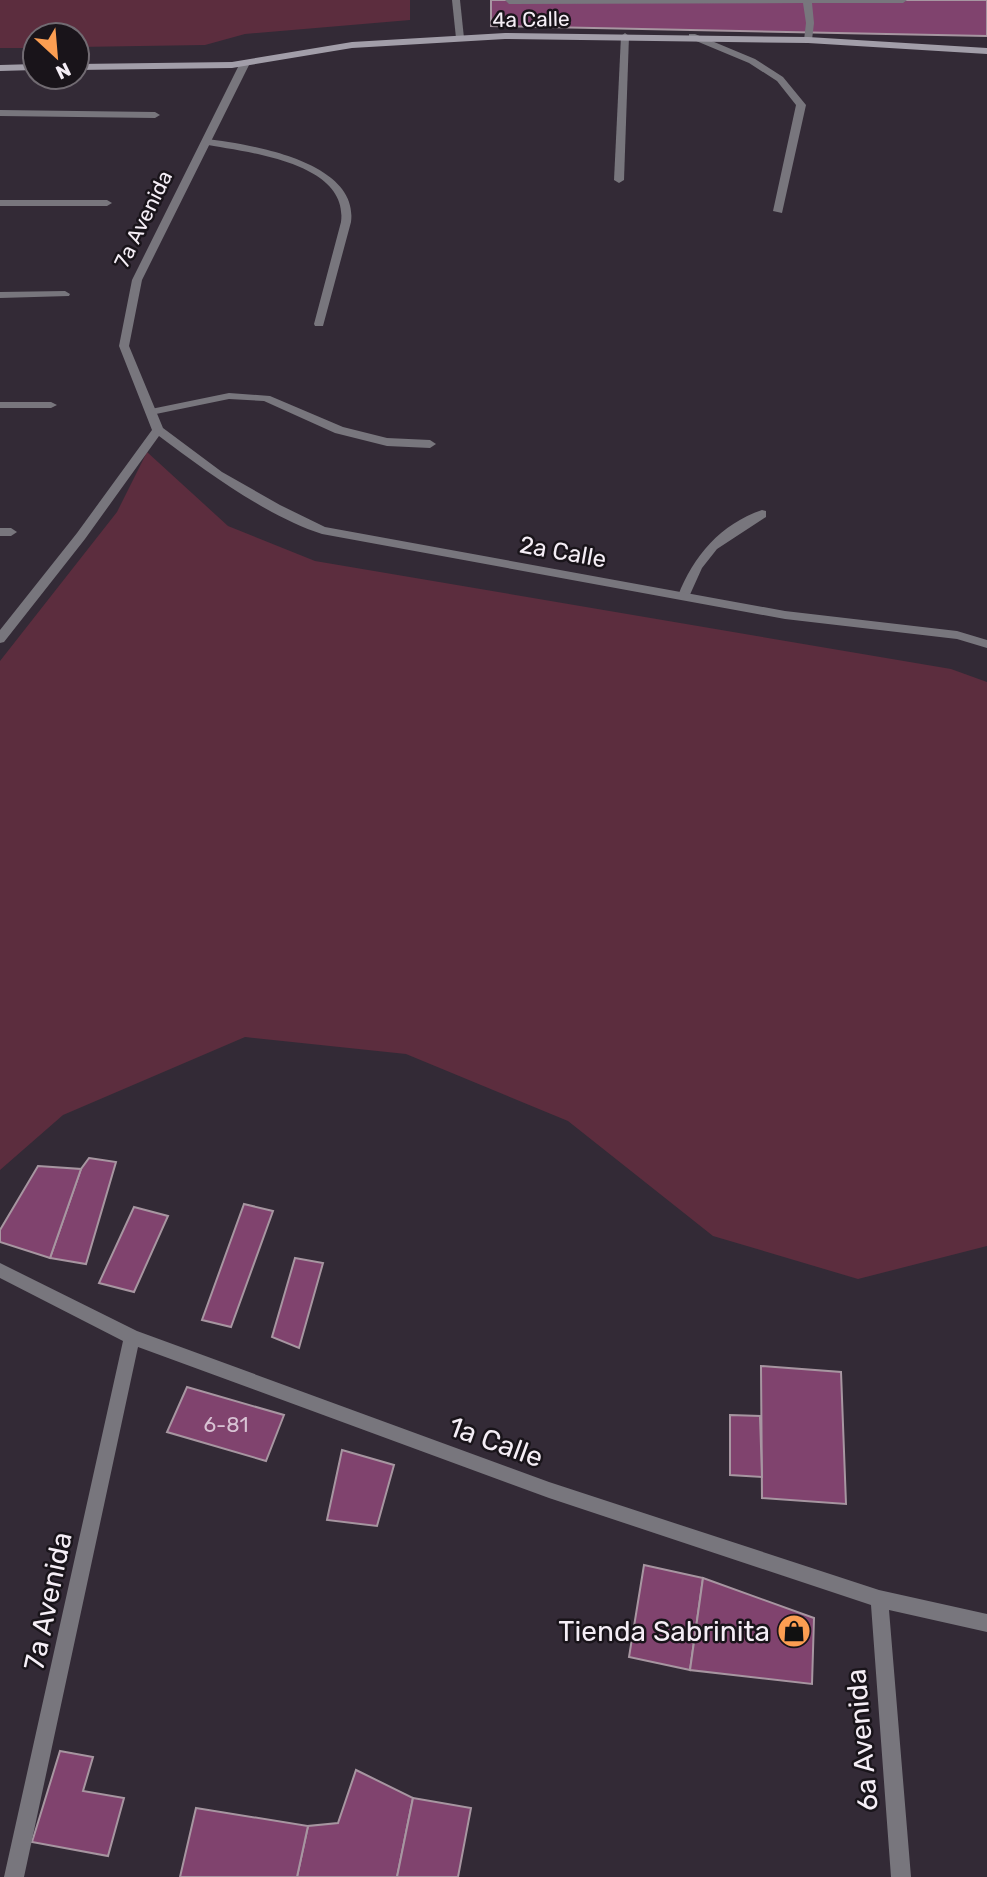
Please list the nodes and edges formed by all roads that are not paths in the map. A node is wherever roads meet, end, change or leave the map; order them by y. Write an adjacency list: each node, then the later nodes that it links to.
1 (456, 0): 7 (street)
2 (903, 0): 4 (street)
3 (509, 1): 4 (street)
4 (807, 1): 8 (street)
5 (625, 36): 6 (main road, 4a Calle); 7 (main road, 4a Calle); 17 (street)
6 (692, 36): 8 (main road, 4a Calle); 20 (street)
7 (460, 38): 10 (main road, 4a Calle)
8 (808, 40): 9 (main road, 4a Calle)
9 (987, 51)
10 (245, 64): 11 (main road, 4a Calle); 16 (street, 7a Avenida)
11 (91, 67)
12 (0, 68): 13 (main road)
13 (21, 68)
14 (0, 113): 15 (street)
15 (155, 115)
16 (206, 142): 23 (street); 26 (street, 7a Avenida)
17 (619, 180)
18 (0, 203): 19 (street)
19 (107, 203)
20 (778, 211)
21 (65, 294): 22 (street)
22 (0, 295)
23 (319, 324)
24 (0, 405): 25 (street)
25 (51, 405)
26 (151, 412): 27 (street, 7a Avenida); 28 (street)
27 (158, 430): 30 (street, 2a Calle); 31 (street)
28 (430, 444)
29 (762, 514): 30 (street)
30 (684, 596): 32 (street, 2a Calle)
31 (0, 639)
32 (987, 644)
33 (0, 1270): 34 (street, 1a Calle)
34 (132, 1337): 35 (street, 1a Calle); 37 (street, 7a Avenida)
35 (878, 1599): 36 (street, 1a Calle); 38 (street, 6a Avenida)
36 (987, 1623)
37 (14, 1877)
38 (901, 1877)

